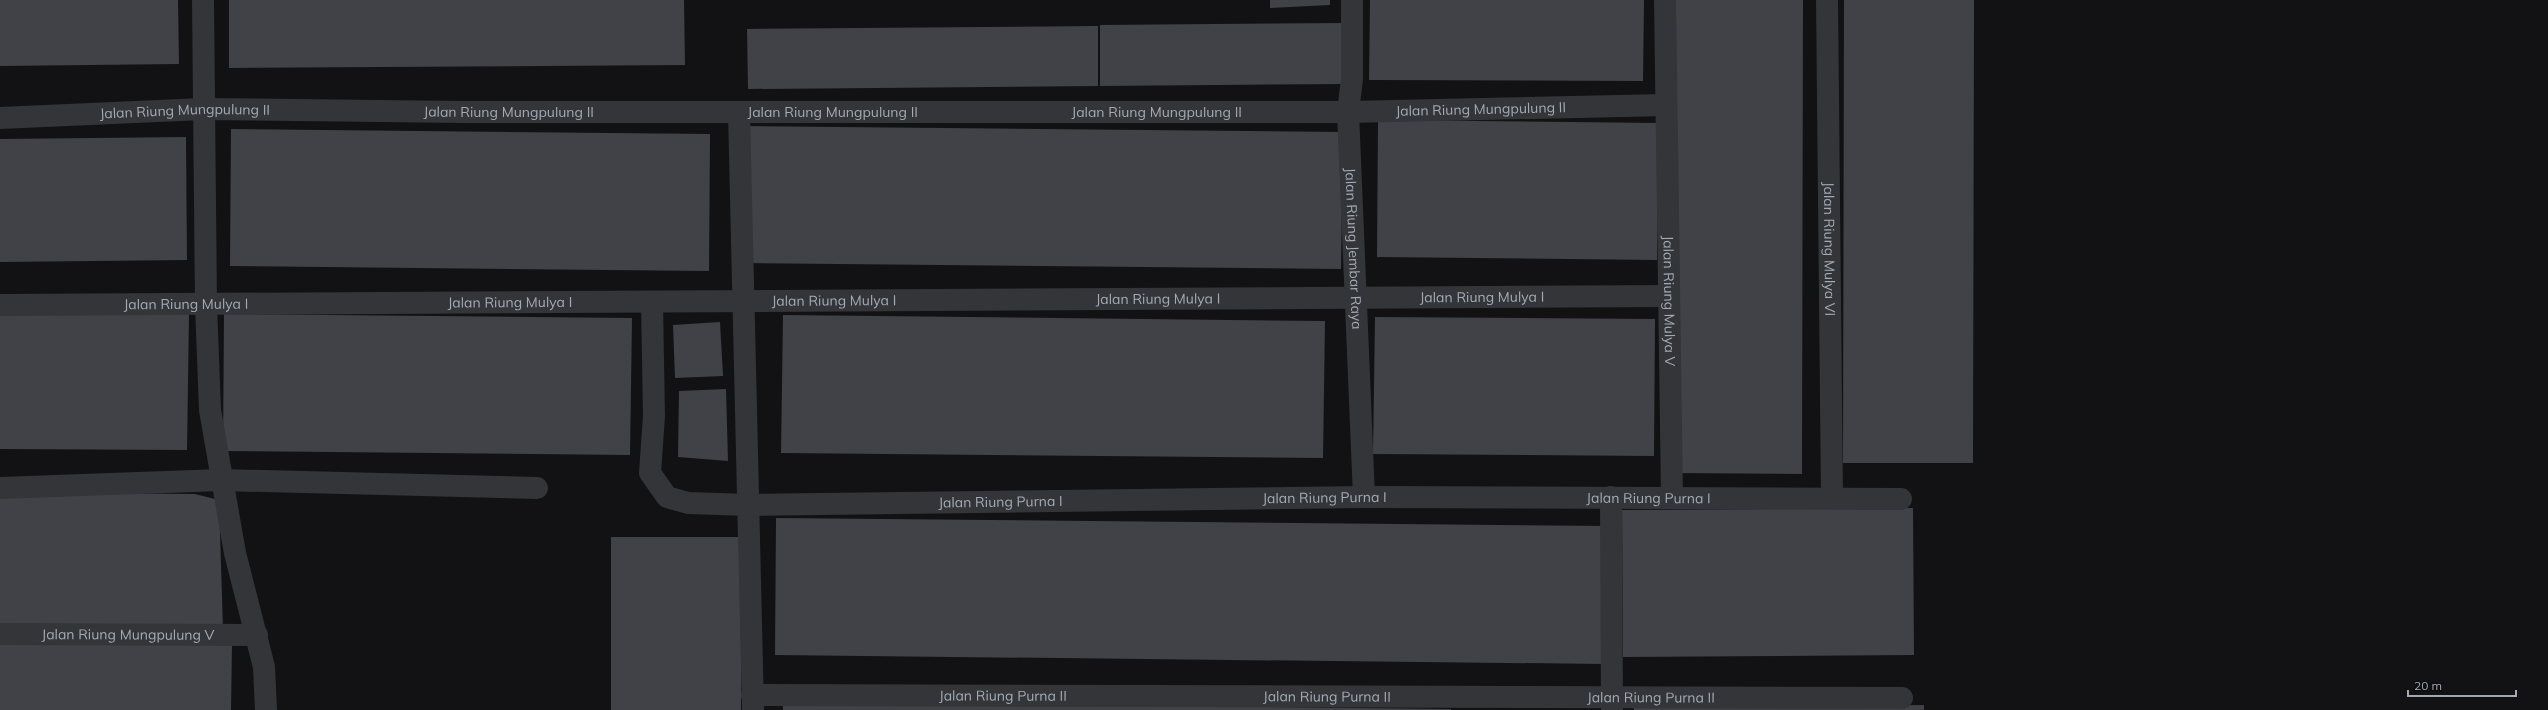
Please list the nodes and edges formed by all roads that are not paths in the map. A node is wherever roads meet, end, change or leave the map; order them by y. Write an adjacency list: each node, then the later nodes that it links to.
1 (203, 0): 6 (street)
2 (1352, 0): 8 (street, Jalan Riung Jembar Raya)
3 (1665, 0): 5 (street, Jalan Riung Mulya V)
4 (1827, 0): 22 (street, Jalan Riung Mulya VI)
5 (1666, 105): 8 (street, Jalan Riung Mungpulung II); 10 (street, Jalan Riung Mulya V)
6 (203, 109): 7 (street, Jalan Riung Mungpulung II); 9 (street, Jalan Riung Mungpulung II); 15 (street)
7 (739, 112): 8 (street, Jalan Riung Mungpulung II); 12 (street)
8 (1348, 112): 11 (street, Jalan Riung Jembar Raya)
9 (0, 118)
10 (1669, 296): 11 (street, Jalan Riung Mulya I); 20 (street, Jalan Riung Mulya V)
11 (1356, 297): 12 (street, Jalan Riung Mulya I); 19 (street, Jalan Riung Jembar Raya)
12 (743, 302): 13 (street, Jalan Riung Mulya I); 24 (street)
13 (652, 303): 15 (street, Jalan Riung Mulya I); 24 (street, Jalan Riung Purna I)
14 (0, 305): 15 (street, Jalan Riung Mulya I)
15 (206, 305): 16 (street)
16 (220, 480): 17 (street); 18 (street); 26 (street)
17 (0, 488)
18 (537, 488)
19 (1364, 497): 21 (street, Jalan Riung Purna I); 24 (street, Jalan Riung Purna I)
20 (1672, 497): 21 (street, Jalan Riung Purna I); 22 (street, Jalan Riung Purna I)
21 (1611, 498): 29 (street)
22 (1832, 498): 23 (street, Jalan Riung Purna I)
23 (1901, 499)
24 (748, 506): 28 (street)
25 (0, 634): 26 (street, Jalan Riung Mungpulung V)
26 (257, 635): 30 (street)
27 (1902, 698): 29 (street, Jalan Riung Purna II)
28 (753, 702): 29 (street, Jalan Riung Purna II)
29 (1612, 703)
30 (266, 710)

